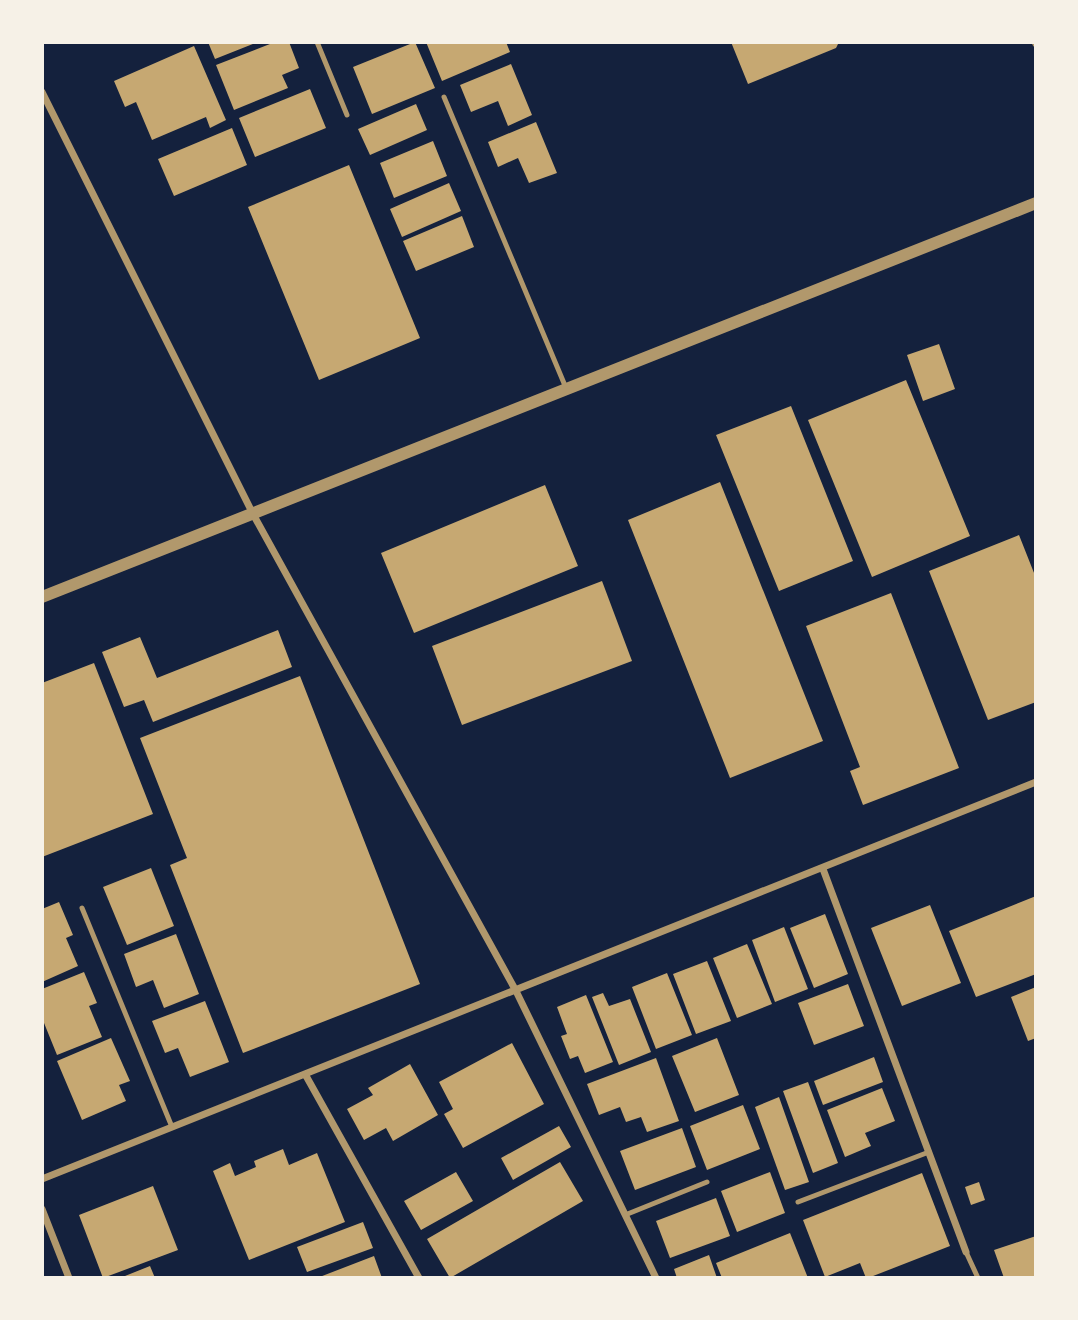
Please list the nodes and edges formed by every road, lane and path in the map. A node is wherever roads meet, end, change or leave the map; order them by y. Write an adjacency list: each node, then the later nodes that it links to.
1 (317, 42): 4 (lane)
2 (42, 92): 7 (street)
3 (444, 97): 6 (lane)
4 (347, 115)
5 (1036, 203): 6 (street)
6 (566, 390): 7 (street)
7 (253, 514): 8 (street); 12 (street)
8 (42, 597)
9 (1036, 782): 10 (street)
10 (823, 869): 12 (street); 15 (street)
11 (82, 908): 14 (lane)
12 (516, 990): 13 (street); 20 (street)
13 (305, 1074): 14 (street); 23 (street)
14 (172, 1127): 16 (street)
15 (929, 1152): 18 (lane); 21 (street)
16 (42, 1179)
17 (707, 1182): 20 (lane)
18 (798, 1202)
19 (42, 1209): 22 (street)
20 (625, 1215): 24 (street)
21 (966, 1252): 25 (lane)
22 (69, 1278)
23 (419, 1278)
24 (656, 1278)
25 (978, 1278)

